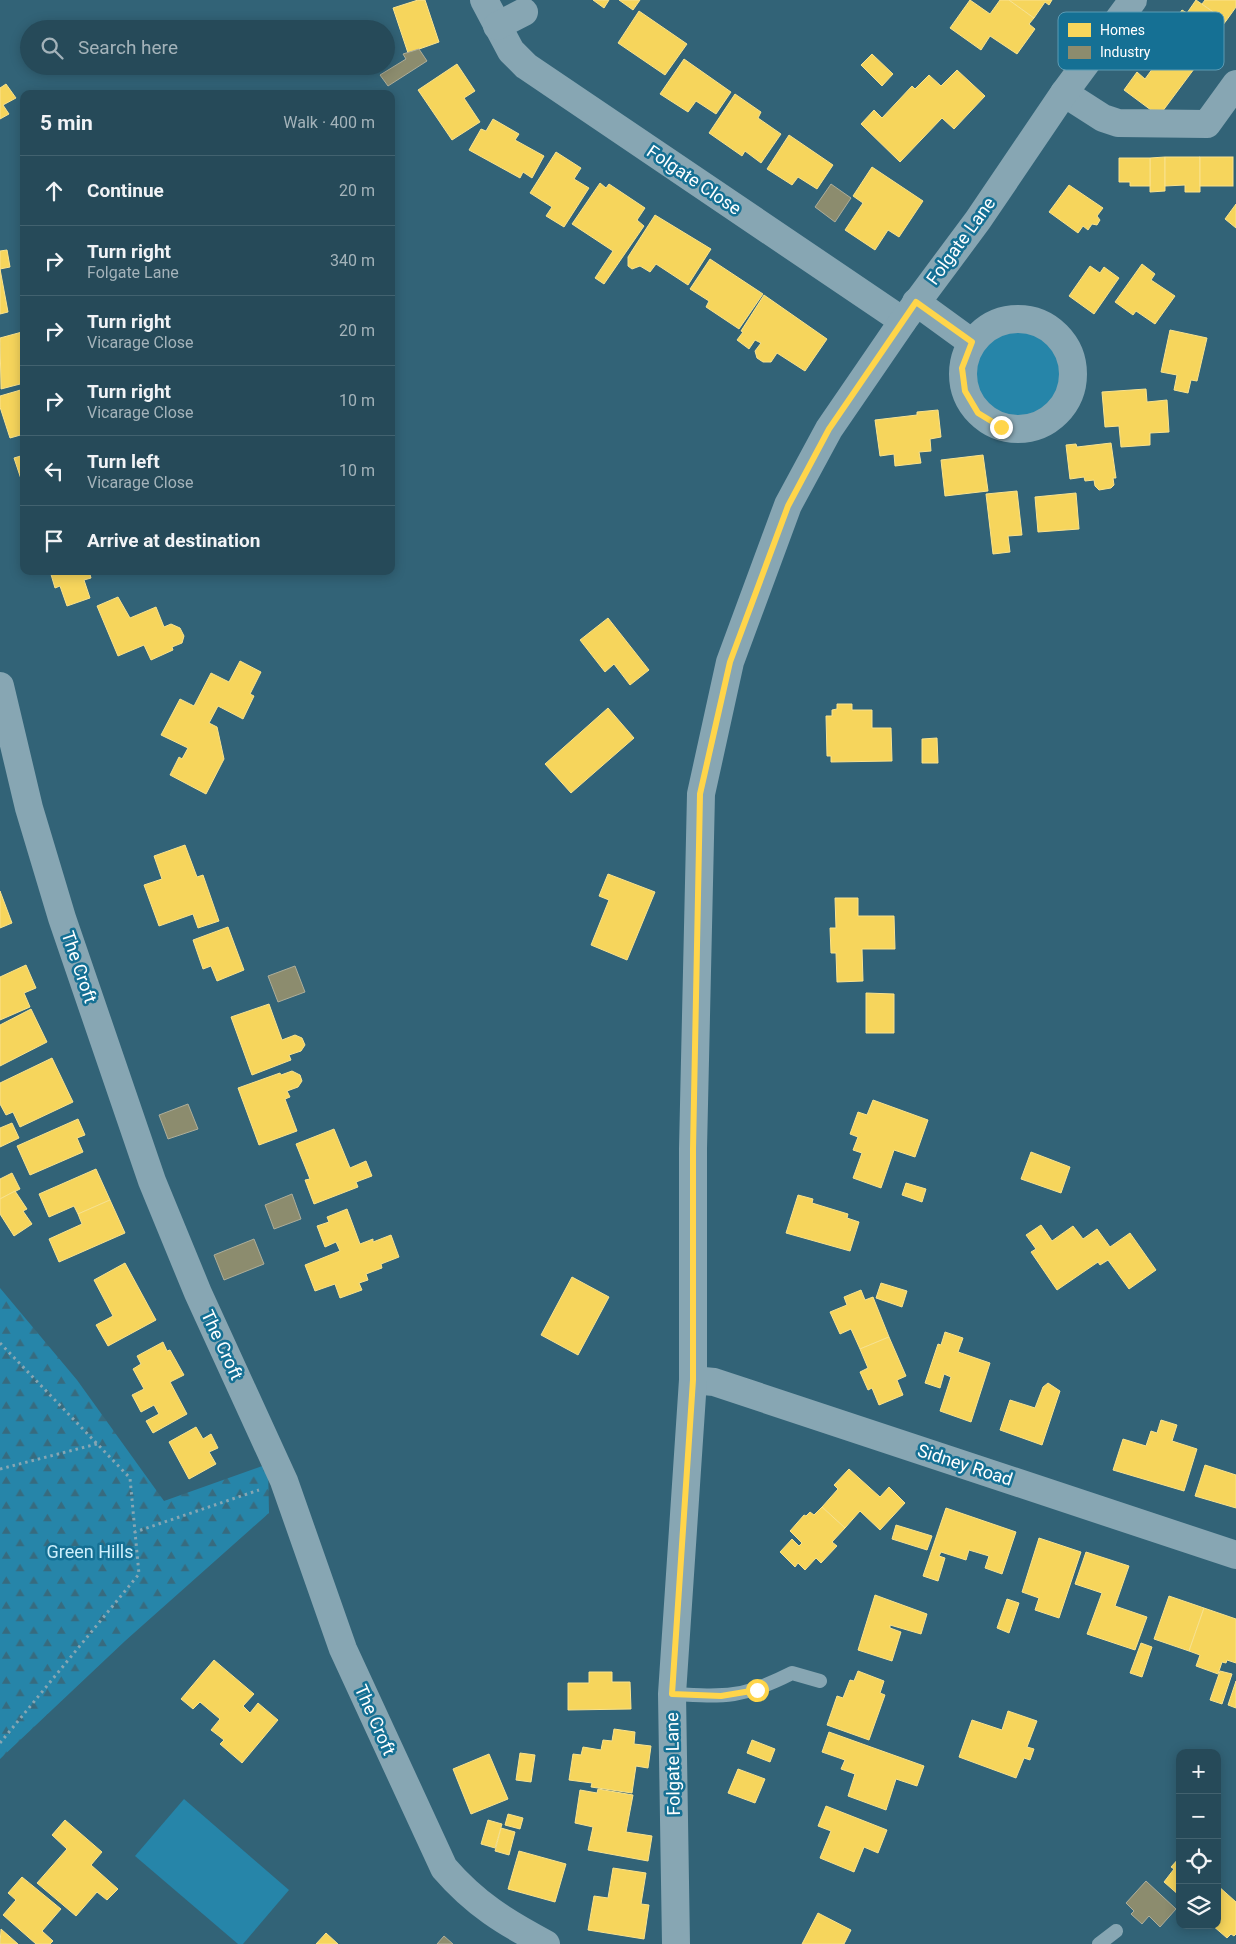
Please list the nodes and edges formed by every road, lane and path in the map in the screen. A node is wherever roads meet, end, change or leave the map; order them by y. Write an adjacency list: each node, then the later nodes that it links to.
1 (484, 0): 5 (street, Folgate Close)
2 (1133, 0): 4 (street, Folgate Lane)
3 (524, 12): 5 (street)
4 (1124, 12)
5 (497, 26): 9 (street, Folgate Close)
6 (1081, 70): 8 (street, Folgate Lane)
7 (1236, 84): 8 (street)
8 (1064, 93): 9 (street, Folgate Lane)
9 (910, 312): 10 (street, Folgate Close); 13 (street, Folgate Lane)
10 (972, 342): 10 (street)
11 (0, 686): 16 (street, The Croft)
12 (0, 1343): 14 (path)
13 (693, 1380): 18 (street, Sidney Road); 20 (street, Folgate Lane)
14 (97, 1444): 15 (path); 17 (path)
15 (0, 1469)
16 (284, 1481): 17 (path); 23 (street, The Croft)
17 (136, 1532): 21 (path)
18 (1236, 1555)
19 (820, 1681): 20 (lane)
20 (672, 1694): 24 (street, Folgate Lane)
21 (0, 1744)
22 (1116, 1931): 25 (lane)
23 (546, 1944)
24 (676, 1944)
25 (1099, 1944)

